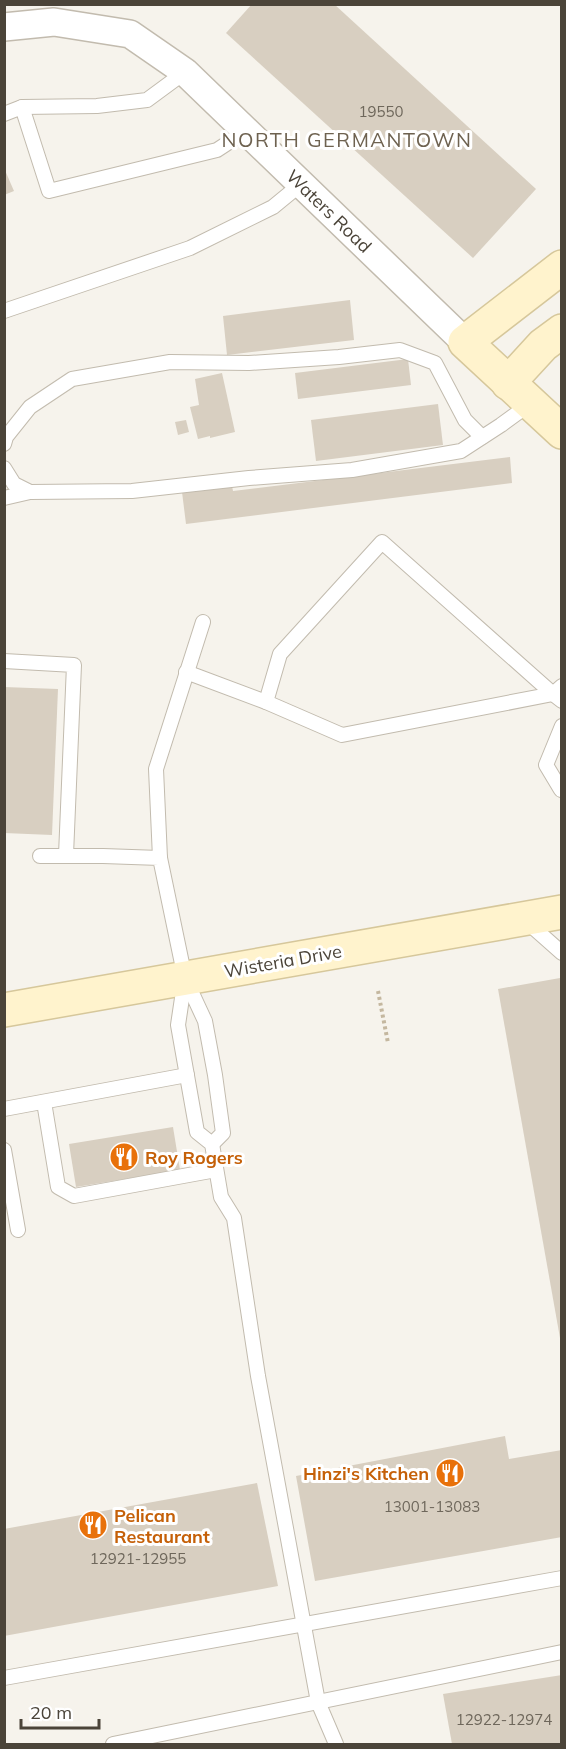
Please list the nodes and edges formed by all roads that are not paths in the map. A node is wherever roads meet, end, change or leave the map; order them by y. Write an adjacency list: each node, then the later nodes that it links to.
1 (55, 13): 2 (street, Waters Road); 3 (street, Waters Road)
2 (4, 27)
3 (185, 72): 4 (lane); 6 (street, Waters Road)
4 (22, 107): 5 (lane); 6 (lane)
5 (4, 114)
6 (246, 131): 7 (street, Waters Road)
7 (301, 184): 9 (lane); 11 (street, Waters Road)
8 (561, 267): 11 (street)
9 (4, 311)
10 (561, 331): 12 (street)
11 (465, 342): 12 (street, Waters Road)
12 (520, 393): 15 (street, Waters Road); 16 (lane)
13 (20, 419): 14 (lane); 16 (lane); 17 (lane)
14 (4, 422)
15 (561, 432)
16 (482, 437): 19 (lane)
17 (4, 444)
18 (4, 468): 19 (lane)
19 (30, 492): 20 (lane)
20 (4, 498)
21 (203, 622): 23 (lane)
22 (4, 661): 28 (lane)
23 (186, 672): 25 (lane); 30 (lane)
24 (559, 693): 25 (lane); 25 (lane)
25 (266, 702)
26 (561, 726): 27 (lane)
27 (561, 790)
28 (66, 855): 29 (lane); 30 (lane)
29 (40, 856)
30 (160, 858): 34 (lane)
31 (561, 912): 32 (street, Wisteria Drive)
32 (524, 918): 33 (lane); 34 (street, Wisteria Drive)
33 (561, 953)
34 (185, 978): 35 (street, Wisteria Drive); 36 (lane); 39 (lane)
35 (4, 1010)
36 (187, 1075): 37 (lane); 39 (lane)
37 (44, 1102): 38 (lane); 41 (lane)
38 (4, 1109)
39 (212, 1144): 41 (lane)
40 (4, 1150): 42 (lane)
41 (216, 1170): 44 (lane)
42 (18, 1230)
43 (561, 1578): 44 (lane)
44 (304, 1624): 46 (lane); 47 (lane)
45 (561, 1652): 47 (lane)
46 (4, 1678)
47 (318, 1702): 48 (lane); 49 (lane)
48 (113, 1744)
49 (336, 1744)

